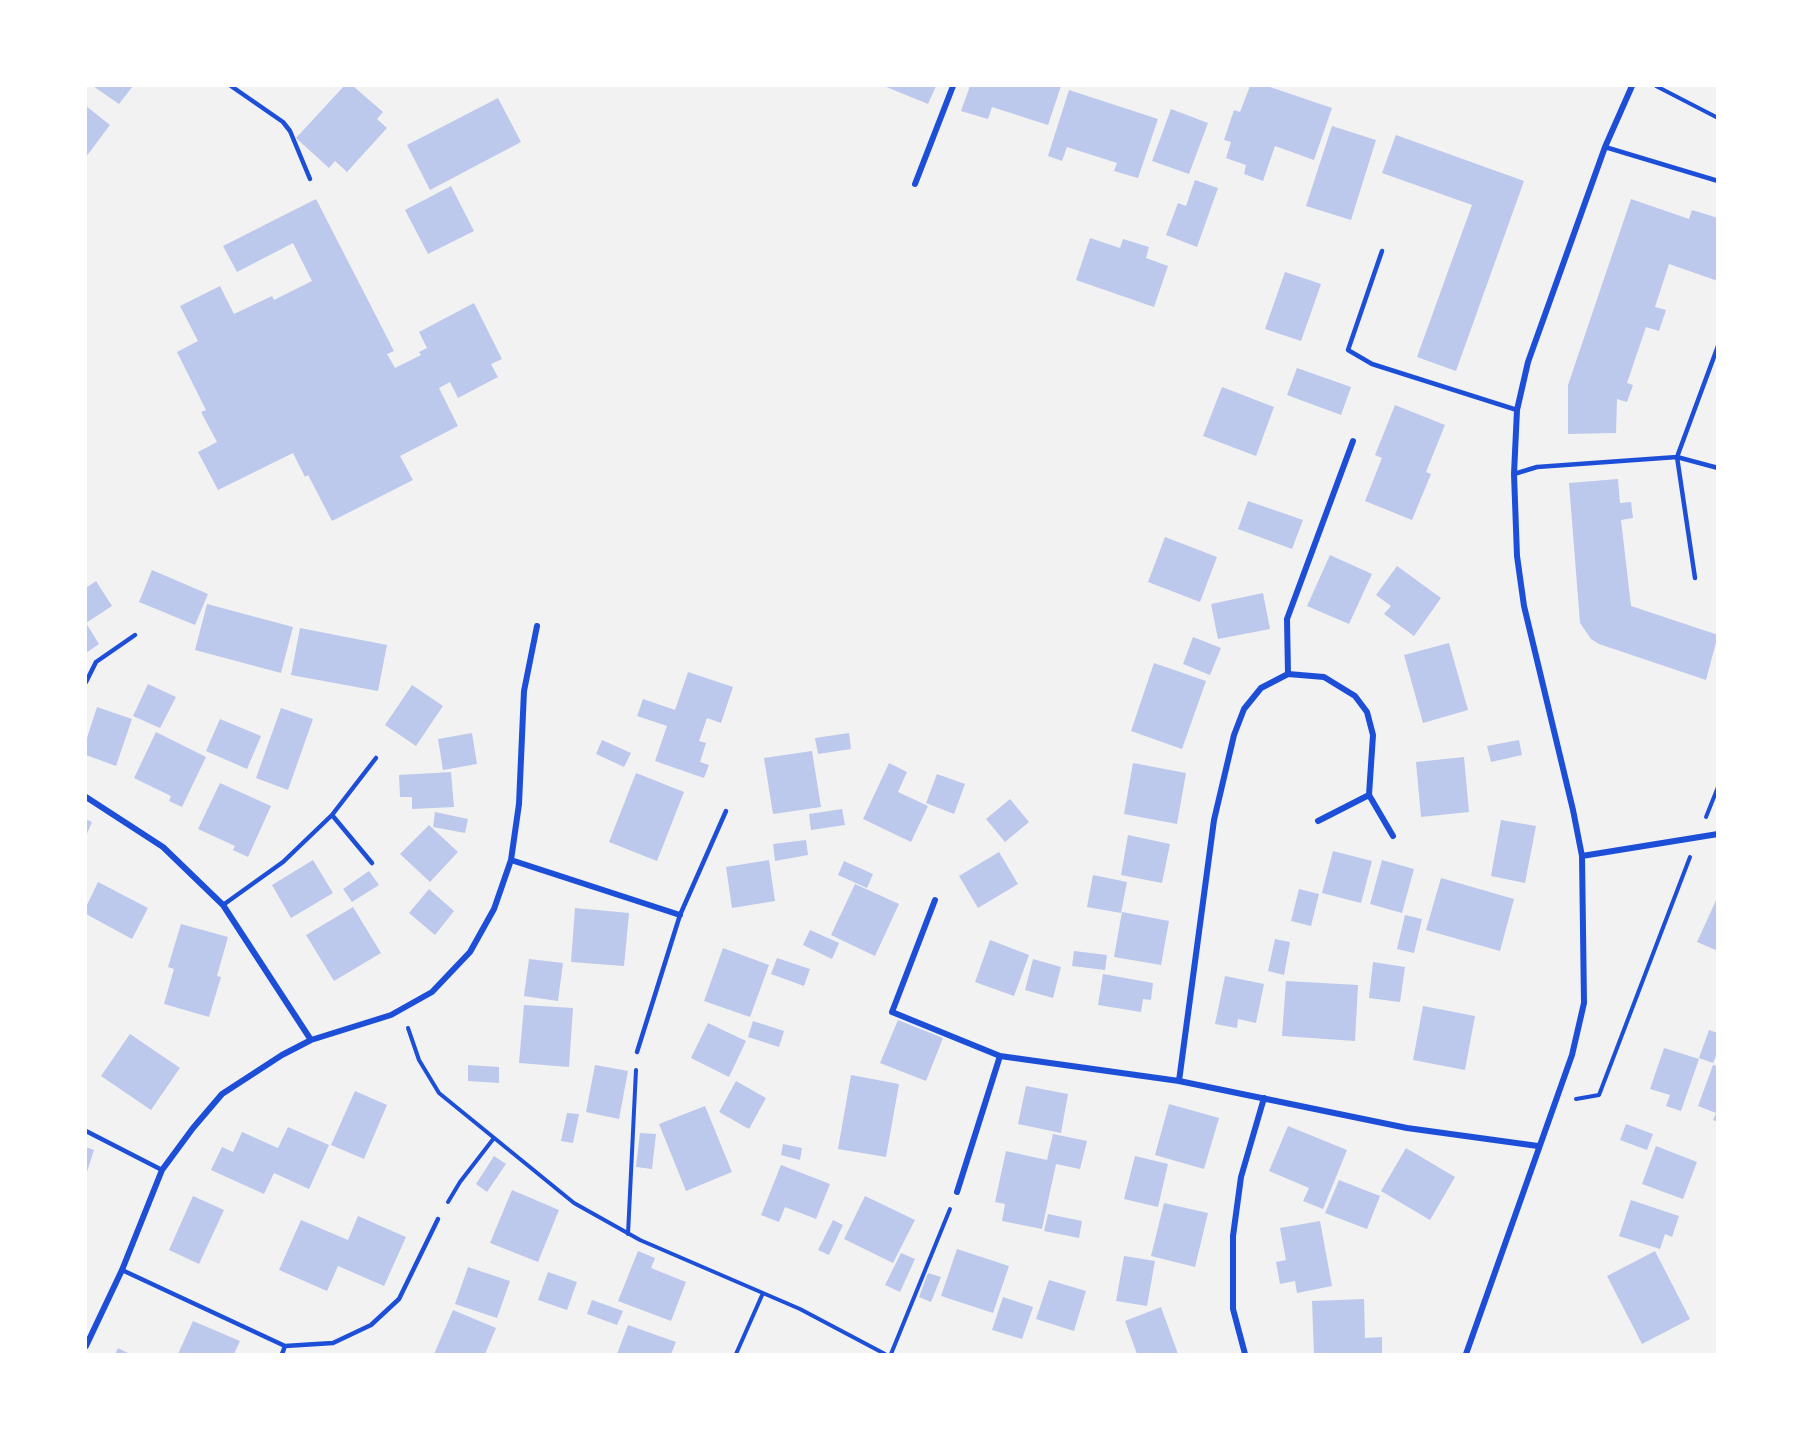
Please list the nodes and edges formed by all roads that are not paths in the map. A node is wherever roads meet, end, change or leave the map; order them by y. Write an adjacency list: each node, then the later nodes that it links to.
1 (231, 86): 5 (lane)
2 (953, 86): 7 (street)
3 (1632, 86): 4 (street)
4 (1605, 147): 6 (lane); 10 (street)
5 (309, 179)
6 (1718, 181)
7 (915, 184)
8 (1382, 251): 10 (lane)
9 (1718, 346): 12 (lane)
10 (1517, 410): 14 (street)
11 (1353, 441): 18 (street)
12 (1677, 457): 13 (lane); 14 (lane); 15 (lane)
13 (1718, 468)
14 (1514, 474): 28 (street)
15 (1695, 578)
16 (537, 626): 29 (street)
17 (135, 635): 19 (lane)
18 (1288, 674): 21 (street); 37 (street)
19 (86, 682)
20 (376, 758): 24 (lane)
21 (1369, 795): 25 (street); 27 (street)
22 (86, 797): 32 (street)
23 (726, 811): 33 (lane)
24 (333, 815): 30 (lane); 32 (lane)
25 (1318, 821)
26 (1718, 834): 28 (street)
27 (1393, 836)
28 (1582, 856): 40 (street)
29 (511, 860): 33 (street); 34 (street)
30 (372, 863)
31 (935, 900): 36 (street)
32 (223, 905): 34 (street)
33 (680, 915): 35 (lane)
34 (311, 1040): 41 (street)
35 (637, 1052)
36 (999, 1056): 37 (street); 42 (street)
37 (1179, 1081): 38 (street)
38 (1264, 1098): 40 (street); 48 (street)
39 (86, 1131): 41 (lane)
40 (1538, 1146): 49 (street)
41 (162, 1170): 44 (street)
42 (957, 1192)
43 (438, 1218): 46 (lane)
44 (122, 1270): 45 (street); 46 (lane)
45 (86, 1346)
46 (285, 1346): 47 (lane)
47 (282, 1354)
48 (1245, 1354)
49 (1466, 1354)

